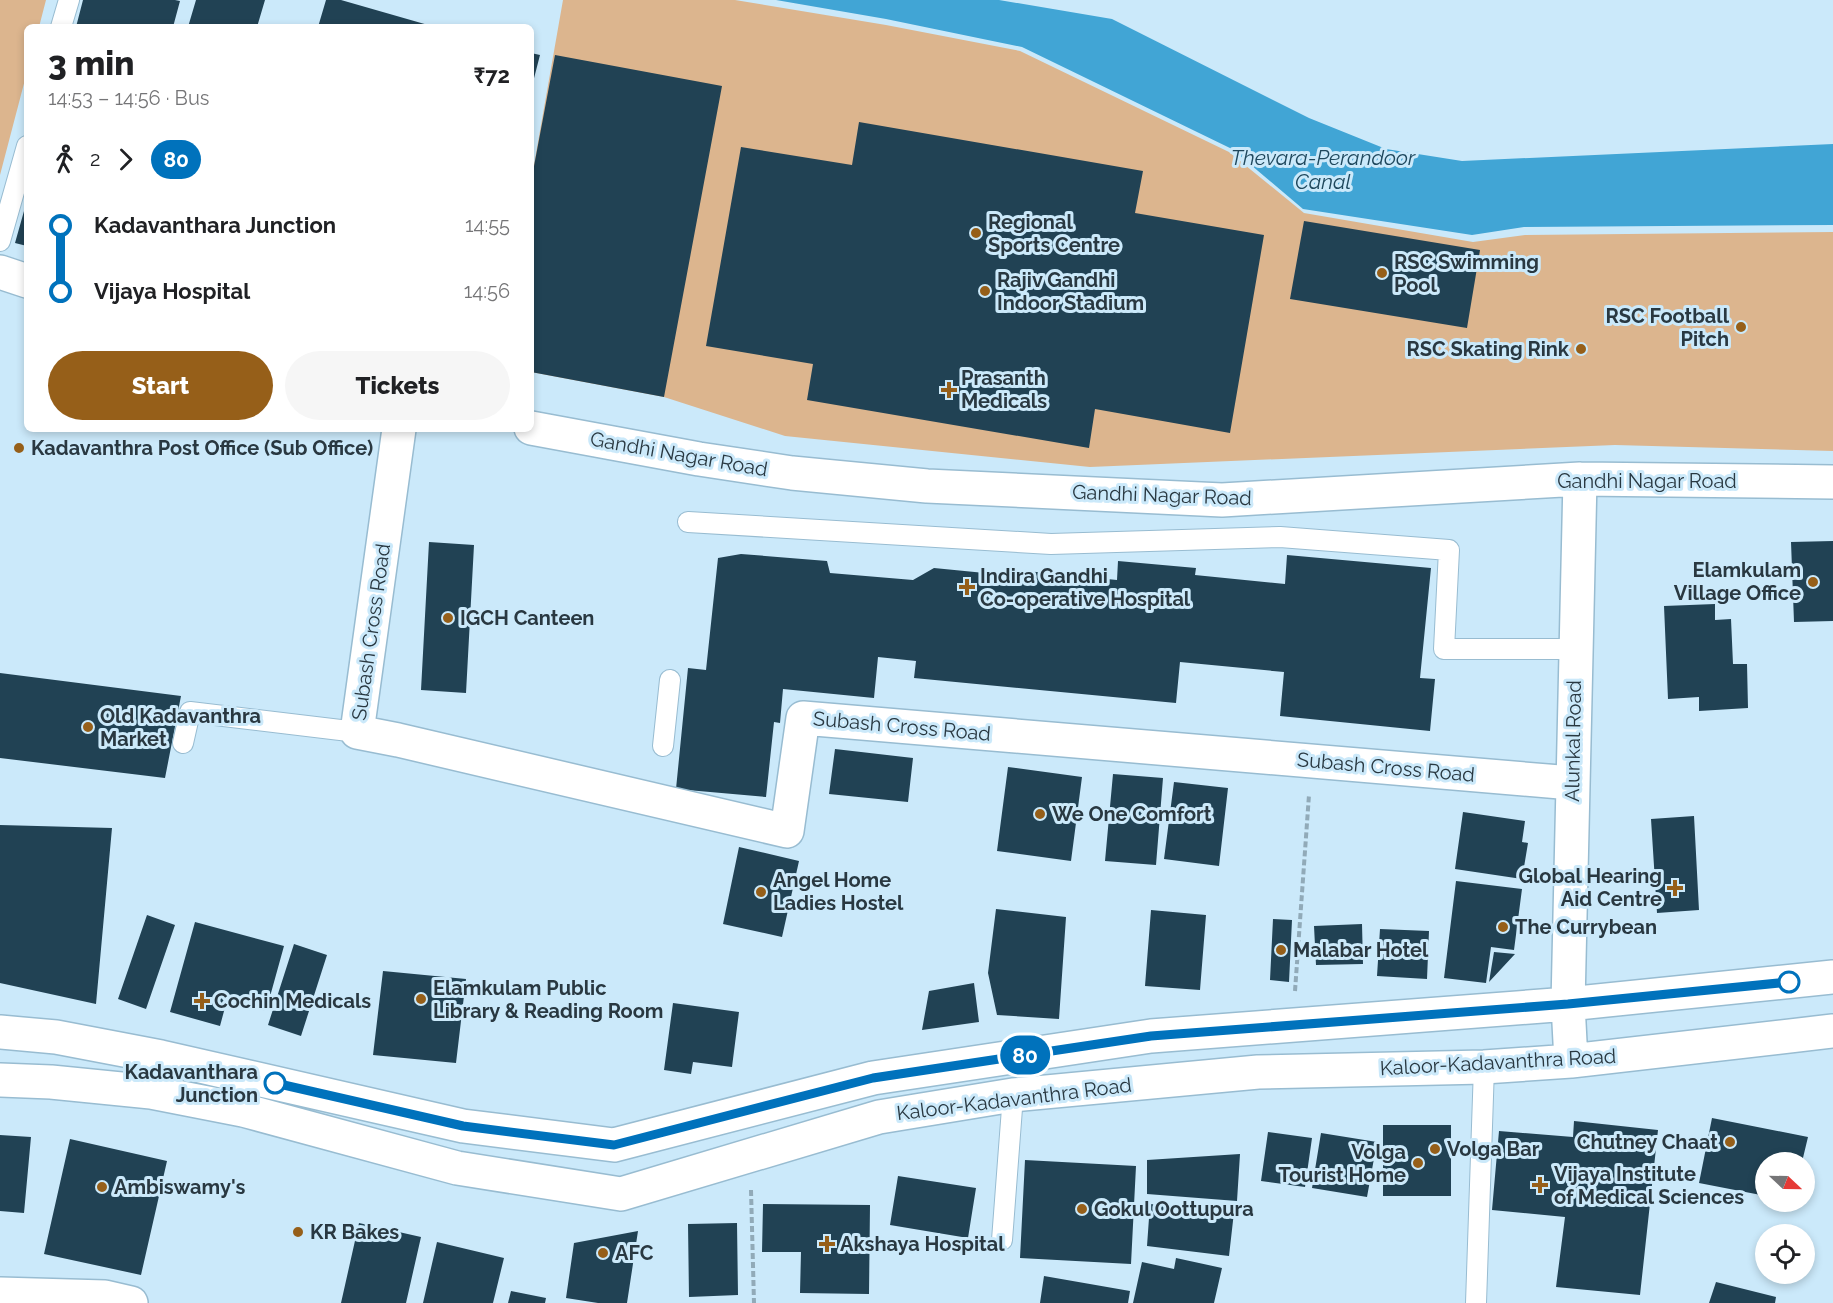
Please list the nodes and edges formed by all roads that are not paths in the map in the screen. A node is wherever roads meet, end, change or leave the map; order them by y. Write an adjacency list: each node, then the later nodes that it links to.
1 (69, 0): 2 (lane)
2 (62, 24)
3 (24, 157): 4 (lane)
4 (0, 241)
5 (0, 273): 6 (main road)
6 (24, 280)
7 (534, 430): 9 (main road, Gandhi Nagar Road)
8 (399, 432): 14 (main road, Subash Cross Road)
9 (1580, 479): 10 (main road, Gandhi Nagar Road); 12 (main road, Alunkal Road)
10 (1833, 482)
11 (688, 522): 12 (lane)
12 (1576, 649): 17 (main road, Alunkal Road)
13 (670, 680): 16 (lane)
14 (357, 732): 15 (lane); 17 (main road, Subash Cross Road)
15 (183, 743)
16 (663, 746)
17 (1572, 783): 19 (main road, Alunkal Road)
18 (1833, 977): 19 (main road, Kaloor-Kadavanthra Road)
19 (1568, 1004): 20 (main road, Kaloor-Kadavanthra Road); 22 (main road, Alunkal Road)
20 (0, 1032)
21 (1833, 1032): 22 (main road, Kaloor-Kadavanthra Road)
22 (1571, 1061): 23 (main road, Kaloor-Kadavanthra Road)
23 (1484, 1067): 25 (main road, Kaloor-Kadavanthra Road); 29 (lane)
24 (0, 1080): 25 (main road, Kaloor-Kadavanthra Road)
25 (1013, 1095): 26 (lane)
26 (1002, 1240)
27 (0, 1294): 28 (main road)
28 (113, 1301)
29 (1476, 1303)

